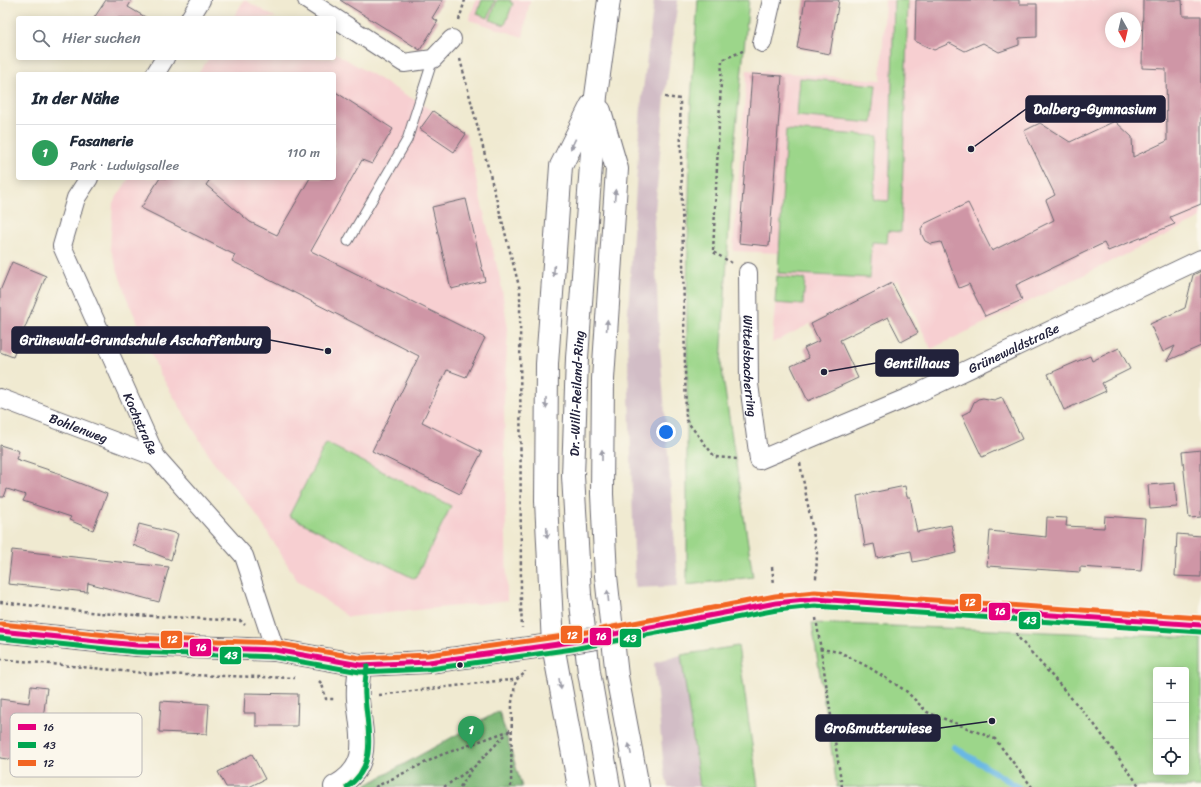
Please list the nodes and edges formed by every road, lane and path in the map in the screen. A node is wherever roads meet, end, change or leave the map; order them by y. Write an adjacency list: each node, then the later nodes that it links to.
1 (202, 0): 5 (street)
2 (307, 0): 6 (street)
3 (609, 0): 13 (main road, Dr.-Willi-Reiland-Ring)
4 (772, 0): 9 (street)
5 (191, 16)
6 (332, 16)
7 (336, 19): 10 (street)
8 (452, 39): 10 (street); 34 (path)
9 (762, 43): 18 (path)
10 (433, 59): 16 (lane)
11 (164, 60): 12 (street)
12 (156, 72)
13 (596, 96): 29 (main road, one-way to 13); 31 (main road, one-way to 31); 48 (main road, Dr.-Willi-Reiland-Ring)
14 (666, 98): 22 (path)
15 (88, 180): 21 (street, Kochstraße)
16 (348, 241)
17 (1201, 259): 20 (street, Grünewaldstraße)
18 (748, 272): 22 (street, Wittelsbacherring)
19 (0, 398): 21 (street, Bohlenweg)
20 (796, 445): 22 (street, Grünewaldstraße); 23 (path)
21 (156, 457): 33 (street, Kochstraße)
22 (759, 460)
23 (815, 599): 25 (street); 29 (street)
24 (0, 602): 26 (path)
25 (1201, 624)
26 (246, 626)
27 (816, 629): 32 (path)
28 (0, 632): 33 (main road)
29 (605, 636): 31 (main road, bridge); 49 (main road, one-way to 29)
30 (1017, 636): 52 (path)
31 (562, 644): 34 (main road); 47 (main road, one-way to 47)
32 (820, 649): 50 (path); 51 (path)
33 (275, 650): 36 (main road)
34 (524, 650): 36 (main road); 39 (path)
35 (0, 659): 37 (path)
36 (360, 665): 42 (main road)
37 (271, 676)
38 (497, 680): 39 (path)
39 (516, 680): 40 (path)
40 (511, 730): 41 (path); 43 (path); 46 (path)
41 (474, 767): 44 (path); 45 (path)
42 (334, 787)
43 (375, 787)
44 (444, 787)
45 (460, 787)
46 (511, 787)
47 (579, 787)
48 (609, 787)
49 (638, 787)
50 (842, 787)
51 (1032, 787)
52 (1140, 787)

